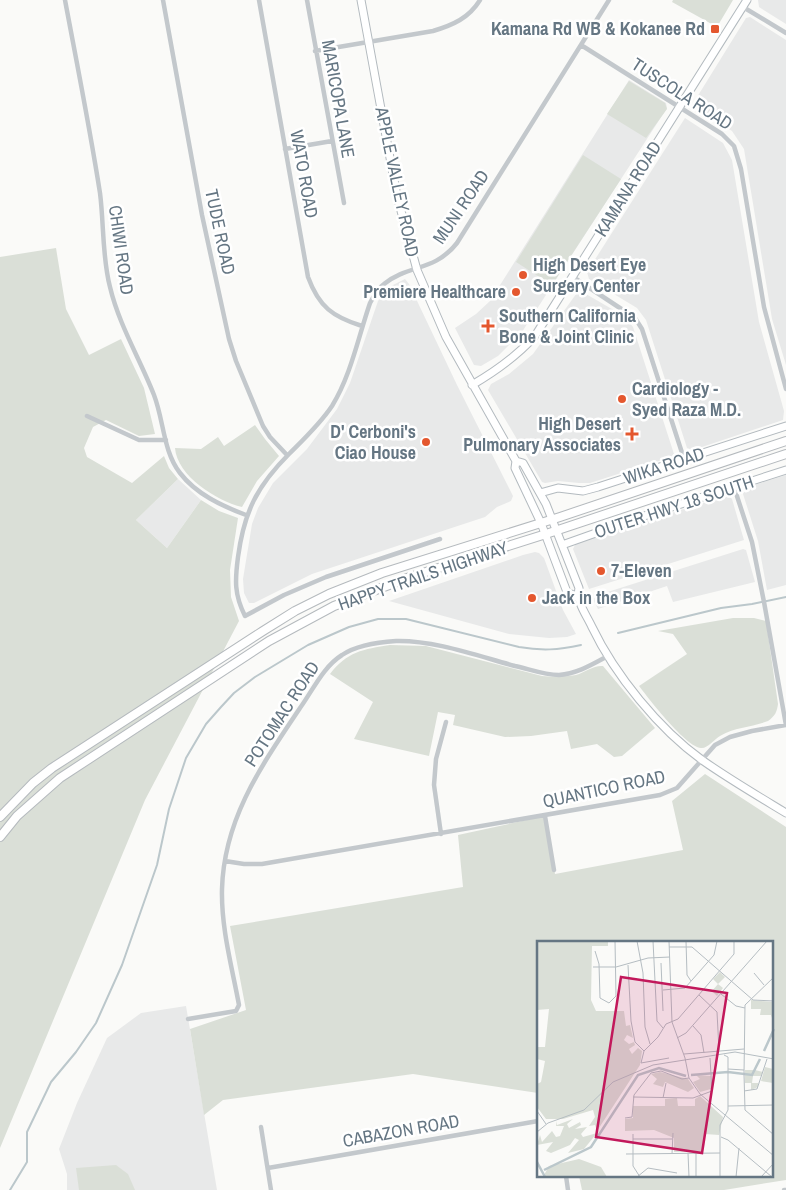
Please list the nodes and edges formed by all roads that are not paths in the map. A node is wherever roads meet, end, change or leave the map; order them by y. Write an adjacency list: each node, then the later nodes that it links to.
1 (65, 0): 24 (street, CHIWI ROAD)
2 (162, 0): 27 (street, TUDE ROAD)
3 (259, 0): 15 (street, WATO ROAD)
4 (307, 0): 12 (street, MARICOPA LANE)
5 (361, 0): 10 (street, APPLE VALLEY ROAD)
6 (480, 0): 10 (street)
7 (609, 0): 11 (street, MUNI ROAD)
8 (745, 3): 9 (street); 13 (street, KAMANA ROAD)
9 (786, 33)
10 (368, 41): 12 (street); 17 (street, APPLE VALLEY ROAD)
11 (581, 45): 13 (street, TUSCOLA ROAD); 17 (street, MUNI ROAD)
12 (315, 51): 14 (street, MARICOPA LANE)
13 (679, 106): 18 (street, KAMANA ROAD); 21 (street, TUSCOLA ROAD)
14 (332, 141): 15 (street); 16 (street, MARICOPA LANE)
15 (285, 149): 19 (street, WATO ROAD)
16 (344, 203)
17 (417, 270): 19 (street, MUNI ROAD); 20 (street, APPLE VALLEY ROAD)
18 (573, 277): 20 (street, KAMANA ROAD); 28 (street)
19 (362, 326): 27 (street, MUNI ROAD)
20 (472, 385): 29 (street, APPLE VALLEY ROAD)
21 (786, 389)
22 (86, 416): 24 (street)
23 (786, 426): 28 (street, WIKA ROAD)
24 (166, 440): 33 (street, CHIWI ROAD)
25 (786, 442): 34 (main road, HAPPY TRAILS HIGHWAY)
26 (786, 454): 36 (main road, HAPPY TRAILS HIGHWAY)
27 (287, 456): 33 (street, MUNI ROAD)
28 (684, 459): 32 (street, WIKA ROAD)
29 (516, 461): 32 (street, APPLE VALLEY ROAD); 35 (street, APPLE VALLEY ROAD)
30 (786, 470): 31 (street, OUTER HWY 18 SOUTH)
31 (734, 487): 39 (street, OUTER HWY 18 SOUTH); 43 (street, QUANTICO ROAD)
32 (540, 493): 34 (street, APPLE VALLEY ROAD)
33 (246, 515): 38 (street, MUNI ROAD)
34 (552, 520): 35 (main road, HAPPY TRAILS HIGHWAY); 36 (street, APPLE VALLEY ROAD)
35 (542, 523): 37 (street, APPLE VALLEY ROAD); 46 (main road, HAPPY TRAILS HIGHWAY)
36 (556, 531): 37 (main road, HAPPY TRAILS HIGHWAY); 39 (street, APPLE VALLEY ROAD)
37 (546, 534): 40 (street, APPLE VALLEY ROAD); 48 (main road, HAPPY TRAILS HIGHWAY)
38 (440, 539)
39 (562, 545): 40 (street, APPLE VALLEY ROAD)
40 (578, 597): 41 (street, APPLE VALLEY ROAD)
41 (608, 656): 43 (street, APPLE VALLEY ROAD); 49 (street, POTOMAC ROAD)
42 (446, 722): 47 (street)
43 (702, 760): 44 (street, APPLE VALLEY ROAD); 45 (street, QUANTICO ROAD)
44 (786, 813)
45 (545, 816): 47 (street, QUANTICO ROAD); 50 (street)
46 (0, 817)
47 (441, 834): 49 (street, QUANTICO ROAD)
48 (0, 837)
49 (225, 861): 51 (street, POTOMAC ROAD)
50 (554, 870)
51 (188, 1019)
52 (537, 1122): 54 (street, CABAZON ROAD)
53 (261, 1127): 54 (street)
54 (268, 1168): 55 (street)
55 (271, 1190)

